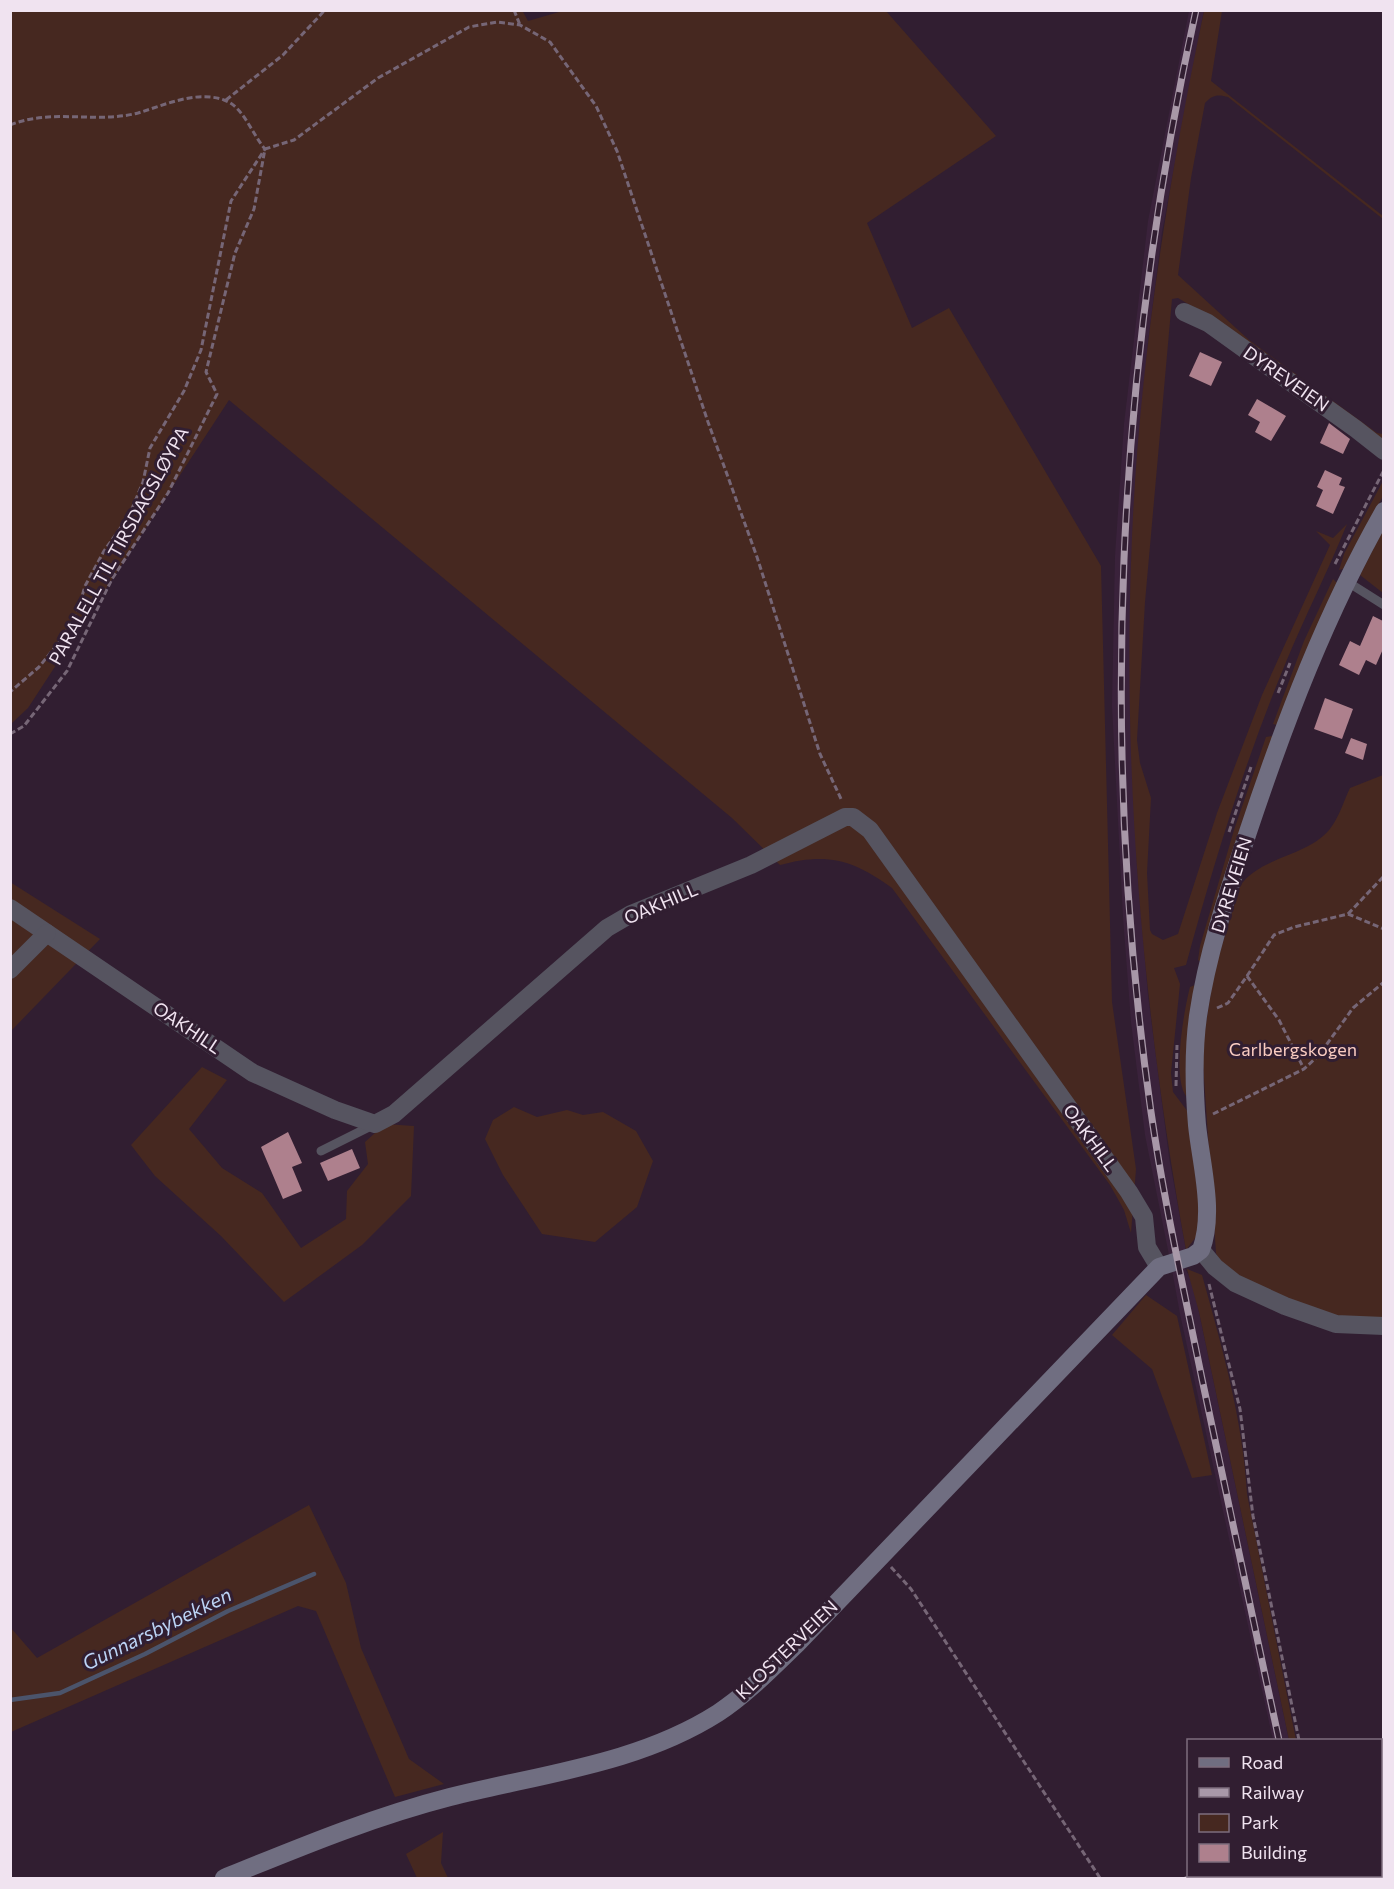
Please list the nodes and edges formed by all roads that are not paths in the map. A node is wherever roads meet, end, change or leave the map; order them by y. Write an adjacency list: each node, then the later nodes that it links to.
1 (1184, 312): 2 (street, DYREVEIEN)
2 (1383, 451)
3 (1383, 511): 4 (main road, DYREVEIEN)
4 (1346, 581): 5 (lane); 11 (main road, DYREVEIEN)
5 (1383, 605)
6 (10, 908): 7 (street, OAKHILL)
7 (47, 933): 8 (street); 9 (street, OAKHILL)
8 (10, 970)
9 (375, 1124): 10 (lane); 12 (street, OAKHILL)
10 (321, 1151)
11 (1201, 1250): 12 (main road); 13 (street)
12 (1165, 1265): 14 (main road, KLOSTERVEIEN)
13 (1383, 1326)
14 (224, 1878)

